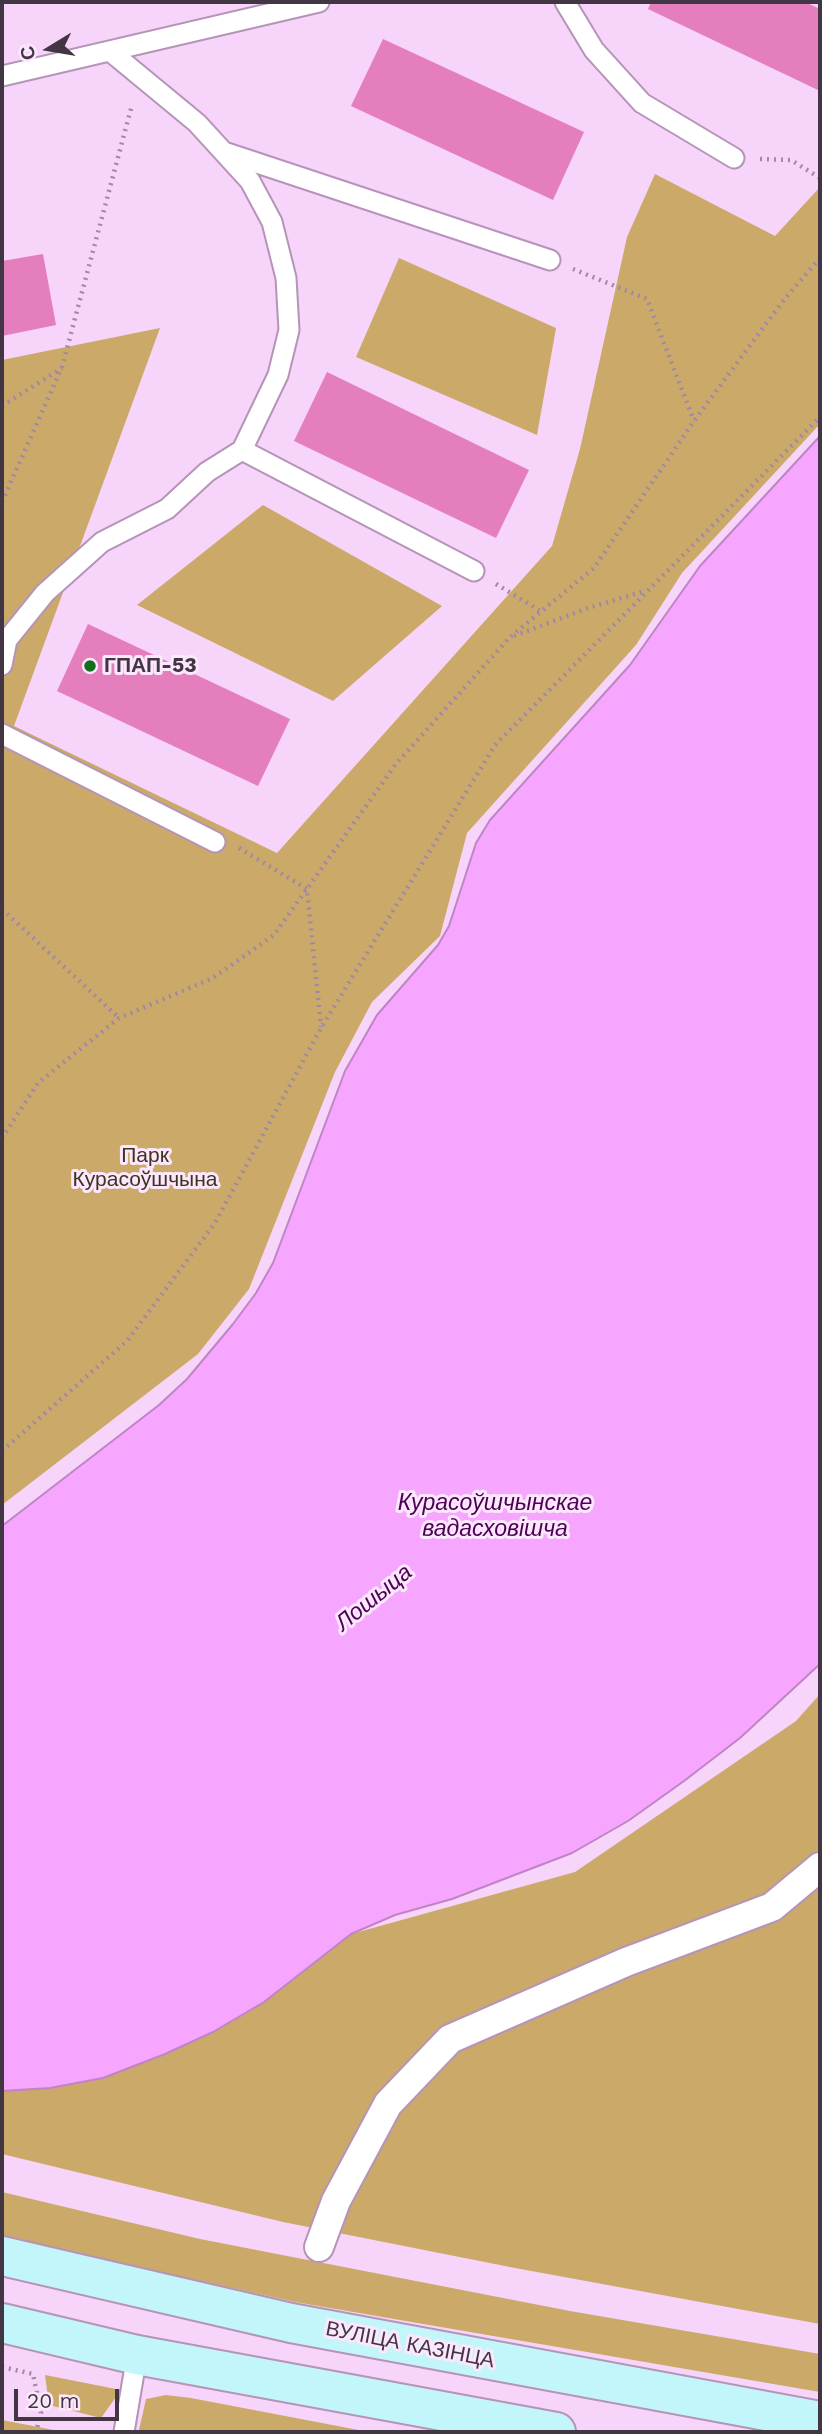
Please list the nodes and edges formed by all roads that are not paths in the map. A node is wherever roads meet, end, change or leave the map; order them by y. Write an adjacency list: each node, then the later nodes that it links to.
1 (311, 2): 3 (lane)
2 (565, 2): 6 (lane)
3 (111, 52): 4 (lane); 5 (lane)
4 (2, 76)
5 (227, 153): 7 (lane); 8 (lane)
6 (734, 158)
7 (550, 260)
8 (243, 450): 9 (lane); 10 (lane)
9 (474, 571)
10 (2, 665)
11 (2, 734): 12 (lane)
12 (215, 842)
13 (820, 1867): 14 (street)
14 (320, 2247)
15 (2, 2256): 18 (main road, ВУЛІЦА КАЗІНЦА)
16 (2, 2323): 17 (main road)
17 (137, 2355): 20 (lane); 21 (main road)
18 (583, 2379): 19 (main road, ВУЛІЦА КАЗІНЦА); 22 (main road)
19 (820, 2421)
20 (124, 2432)
21 (556, 2432)
22 (569, 2432)

